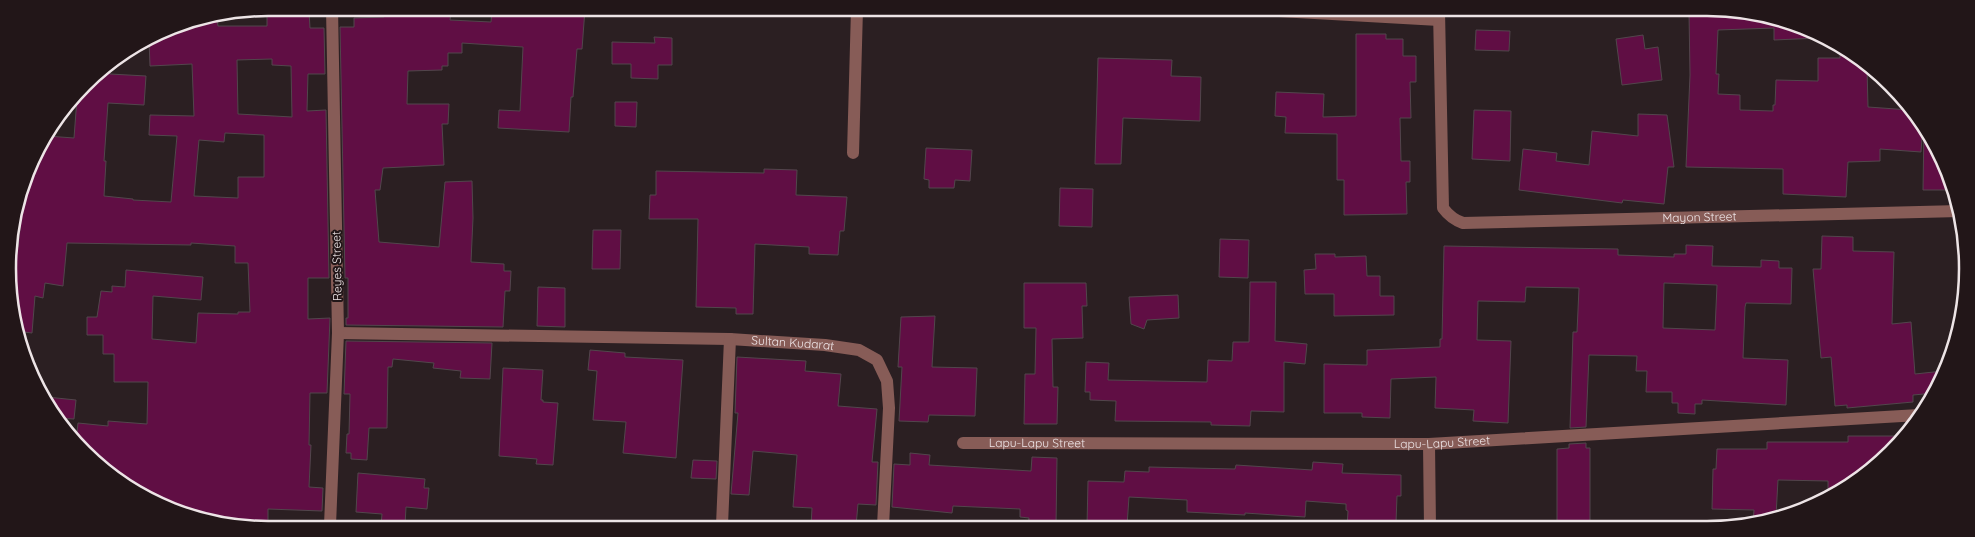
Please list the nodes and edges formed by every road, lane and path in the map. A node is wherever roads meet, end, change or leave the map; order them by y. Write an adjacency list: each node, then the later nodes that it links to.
1 (332, 16): 6 (street, Reyes Street)
2 (857, 16): 4 (street)
3 (1439, 16): 5 (street, Mayon Street)
4 (853, 153)
5 (1952, 211)
6 (338, 333): 7 (street, Sultan Kudarat); 11 (street, Reyes Street)
7 (730, 339): 12 (street); 13 (street, Sultan Kudarat)
8 (1912, 415): 10 (street, Lapu-Lapu Street)
9 (963, 443): 10 (street, Lapu-Lapu Street)
10 (1429, 444): 14 (street)
11 (330, 521)
12 (722, 521)
13 (883, 521)
14 (1430, 521)

